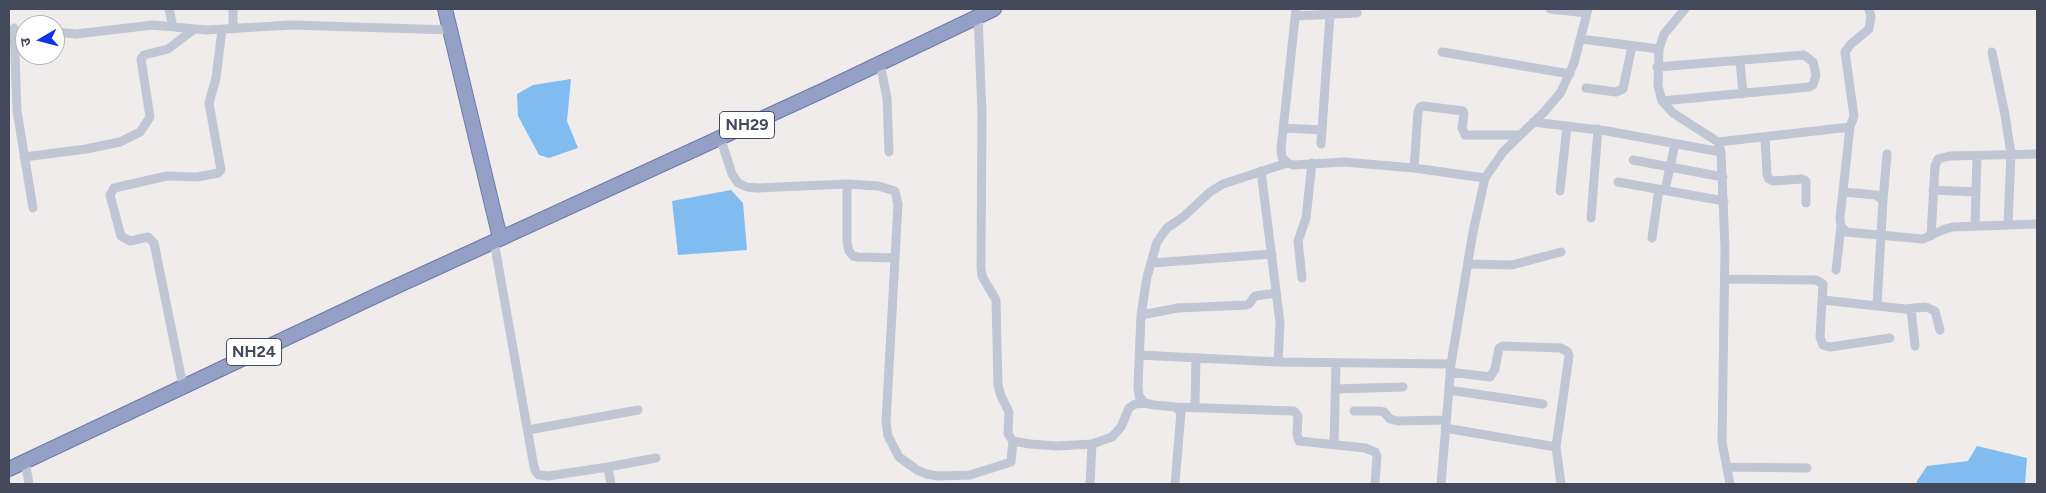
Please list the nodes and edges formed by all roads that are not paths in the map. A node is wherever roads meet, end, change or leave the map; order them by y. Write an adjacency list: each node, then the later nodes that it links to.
1 (169, 9): 13 (street)
2 (233, 9): 15 (street)
3 (445, 9): 18 (highway)
4 (994, 9): 12 (highway, NH29)
5 (1550, 9): 8 (street)
6 (1685, 9): 22 (street)
7 (1870, 9): 36 (street)
8 (1587, 11): 20 (street)
9 (1296, 12): 10 (street); 35 (street)
10 (1336, 12): 11 (street); 38 (street)
11 (1357, 13)
12 (978, 16): 26 (highway, NH29); 113 (street)
13 (173, 27): 16 (street); 19 (street)
14 (11, 28): 32 (street)
15 (233, 29): 17 (street); 18 (street)
16 (193, 30): 17 (street); 51 (street)
17 (222, 30): 101 (street)
18 (450, 30): 79 (highway)
19 (65, 33)
20 (1581, 40): 21 (street); 28 (street)
21 (1632, 46): 22 (street); 29 (street)
22 (1659, 49): 27 (street)
23 (1442, 52): 28 (street)
24 (1992, 52): 48 (street)
25 (1740, 61): 27 (street); 30 (street); 30 (street)
26 (880, 63): 40 (highway, NH29); 45 (street)
27 (1657, 67): 31 (street)
28 (1570, 74): 33 (street)
29 (1586, 88)
30 (1743, 94): 31 (street)
31 (1662, 101): 42 (street)
32 (13, 112): 51 (street)
33 (1533, 122): 34 (street); 39 (street)
34 (1567, 126): 37 (street); 64 (street)
35 (1283, 128): 38 (street); 53 (street)
36 (1850, 128): 41 (street); 65 (street)
37 (1598, 129): 44 (street); 71 (street)
38 (1322, 130): 43 (street)
39 (1520, 135): 56 (street); 59 (street)
40 (720, 137): 61 (street); 79 (highway, NH29)
41 (1765, 137): 42 (street); 69 (street)
42 (1718, 142): 46 (street)
43 (1321, 144)
44 (1675, 144): 46 (street); 55 (street)
45 (889, 152)
46 (1721, 152): 58 (street)
47 (1887, 154): 68 (street)
48 (2011, 154): 49 (street); 50 (street); 73 (street)
49 (2037, 154)
50 (1976, 156): 63 (street); 66 (street)
51 (24, 157): 70 (street)
52 (1633, 160): 55 (street)
53 (1287, 163): 54 (street); 57 (street)
54 (1312, 164): 56 (street); 86 (street)
55 (1670, 167): 58 (street); 62 (street)
56 (1414, 168): 59 (street)
57 (1261, 171): 81 (street); 83 (street)
58 (1723, 177): 67 (street)
59 (1485, 178): 84 (street)
60 (1618, 182): 62 (street)
61 (847, 184): 82 (street); 82 (street)
62 (1662, 190): 67 (street); 78 (street)
63 (1934, 190): 66 (street); 77 (street)
64 (1560, 191)
65 (1843, 192): 68 (street); 74 (street)
66 (1975, 192): 75 (street)
67 (1724, 200): 87 (street)
68 (1883, 200): 76 (street)
69 (1806, 203)
70 (33, 208)
71 (1591, 218)
72 (2037, 224): 73 (street)
73 (2008, 225): 75 (street)
74 (1841, 226): 76 (street); 85 (street)
75 (1975, 226): 77 (street)
76 (1881, 236): 77 (street); 90 (street)
77 (1931, 236)
78 (1652, 238)
79 (497, 240): 101 (highway, NH24); 112 (street)
80 (1561, 252): 84 (street)
81 (1272, 254): 83 (street); 88 (street)
82 (895, 258): 113 (street)
83 (1152, 263): 92 (street)
84 (1468, 264): 100 (street)
85 (1836, 270)
86 (1302, 278)
87 (1725, 279): 89 (street); 120 (street)
88 (1276, 293): 92 (street); 98 (street)
89 (1823, 300): 90 (street); 94 (street)
90 (1877, 305): 91 (street)
91 (1911, 309): 93 (street); 95 (street)
92 (1141, 315): 96 (street)
93 (1940, 330)
94 (1890, 338)
95 (1916, 346)
96 (1140, 355): 97 (street); 105 (street)
97 (1196, 358): 98 (street); 108 (street)
98 (1278, 362): 99 (street)
99 (1336, 363): 100 (street); 103 (street)
100 (1451, 368): 104 (street); 116 (street)
101 (183, 386): 118 (highway, NH24)
102 (1403, 387): 103 (street)
103 (1336, 389): 115 (street)
104 (1448, 390): 106 (street); 111 (street)
105 (1146, 402): 107 (street); 114 (street)
106 (1543, 404)
107 (1175, 407): 108 (street); 126 (street)
108 (1195, 407): 115 (street)
109 (638, 410): 112 (street)
110 (1354, 411): 111 (street)
111 (1445, 424): 116 (street); 128 (street)
112 (528, 430): 119 (street)
113 (1013, 441): 114 (street)
114 (1092, 444): 125 (street)
115 (1334, 445): 127 (street)
116 (1556, 447): 129 (street)
117 (656, 458): 119 (street)
118 (25, 461): 122 (highway, NH24); 123 (street)
119 (608, 467): 124 (street)
120 (1727, 467): 121 (street); 130 (street)
121 (1807, 468)
122 (9, 469)
123 (29, 484)
124 (611, 484)
125 (1090, 484)
126 (1175, 484)
127 (1375, 484)
128 (1440, 484)
129 (1561, 484)
130 (1730, 484)

